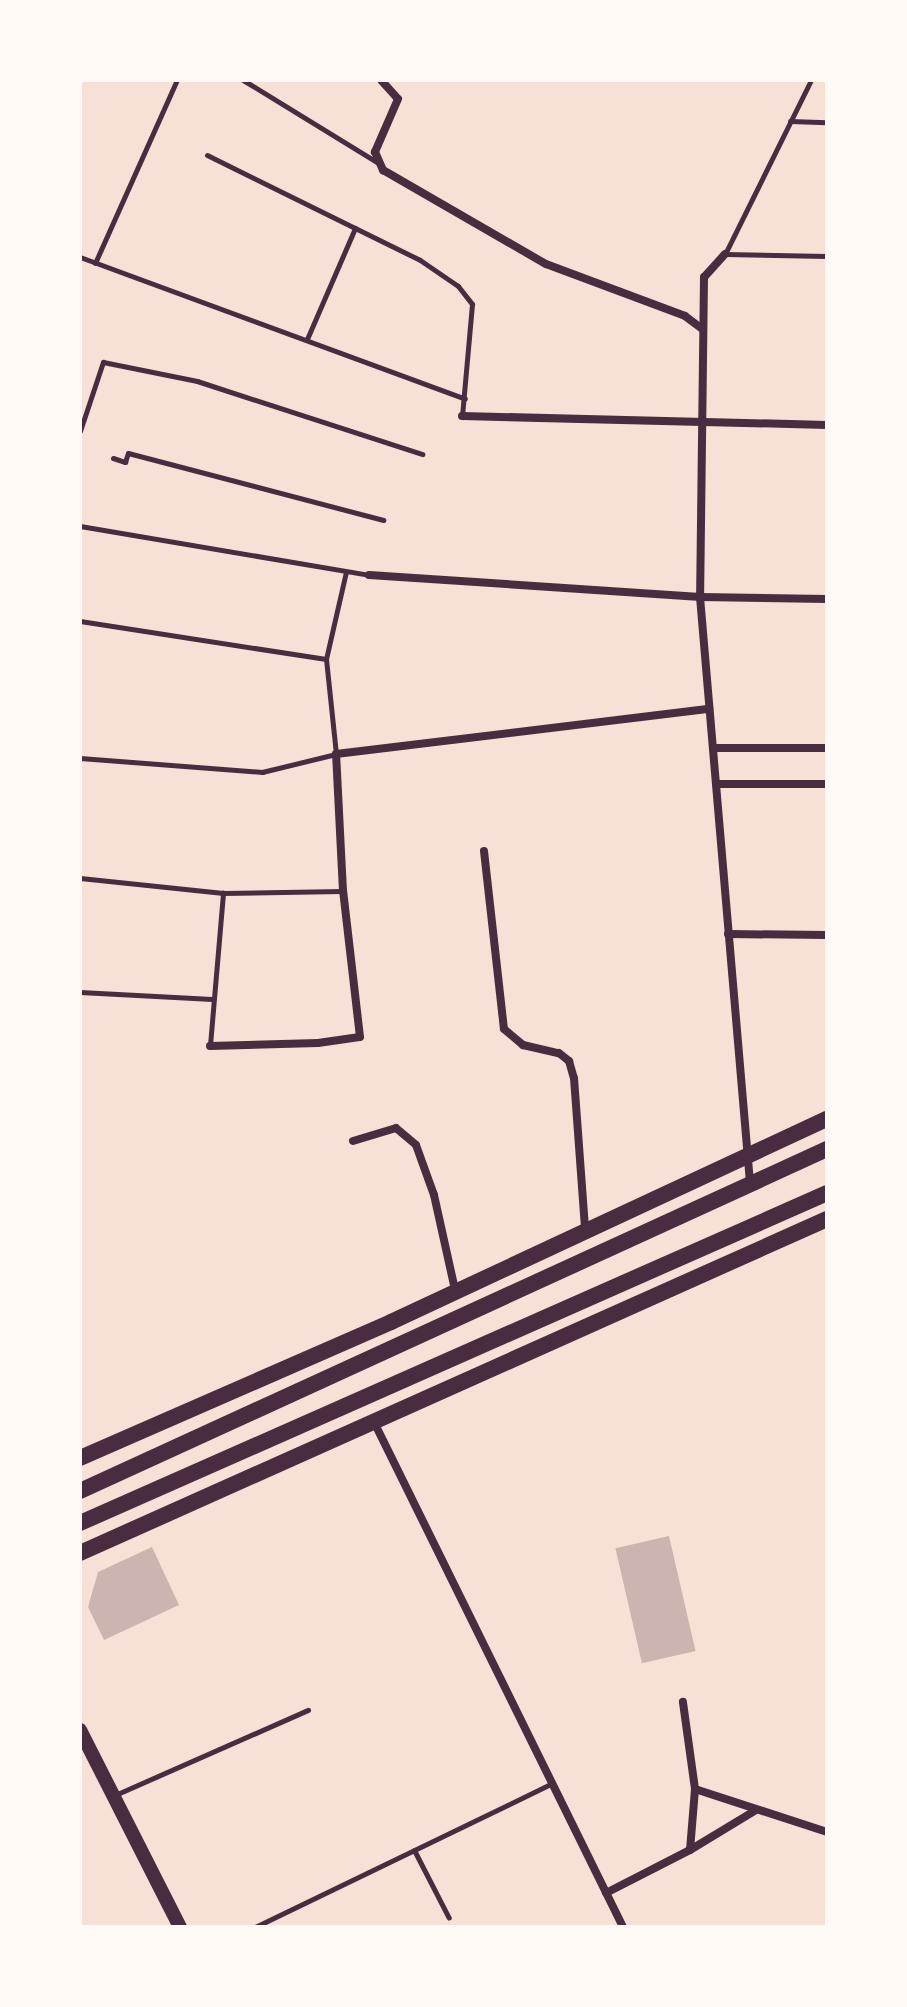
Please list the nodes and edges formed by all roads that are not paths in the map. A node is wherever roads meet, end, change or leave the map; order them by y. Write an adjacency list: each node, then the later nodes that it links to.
1 (177, 80): 13 (lane)
2 (243, 80): 8 (lane)
3 (381, 80): 8 (street)
4 (811, 80): 5 (lane)
5 (790, 121): 6 (lane); 10 (lane)
6 (827, 122)
7 (207, 155): 9 (lane)
8 (377, 162): 14 (street)
9 (355, 228): 15 (lane); 16 (lane)
10 (725, 254): 11 (lane); 14 (street)
11 (827, 256)
12 (80, 257): 13 (lane)
13 (95, 263): 15 (lane)
14 (702, 329): 18 (street)
15 (307, 339): 16 (lane)
16 (465, 399): 17 (lane)
17 (462, 416): 18 (street)
18 (701, 422): 19 (street); 27 (street)
19 (827, 425)
20 (80, 431): 21 (lane)
21 (422, 454)
22 (113, 458): 23 (lane)
23 (383, 520)
24 (80, 526): 25 (lane)
25 (346, 572): 26 (lane); 30 (lane)
26 (369, 575): 27 (street)
27 (700, 597): 28 (street); 31 (street)
28 (827, 599)
29 (80, 621): 30 (lane)
30 (326, 659): 34 (lane)
31 (709, 709): 32 (street); 34 (street)
32 (713, 748): 33 (street); 36 (street)
33 (827, 748)
34 (336, 754): 35 (lane); 40 (street)
35 (80, 758)
36 (716, 784): 37 (street); 42 (street)
37 (827, 784)
38 (484, 851): 54 (street)
39 (80, 878): 41 (lane)
40 (343, 891): 41 (lane); 46 (street)
41 (223, 893): 45 (lane)
42 (728, 934): 43 (street); 50 (street)
43 (827, 935)
44 (80, 992): 45 (lane)
45 (212, 999): 46 (lane)
46 (210, 1046)
47 (827, 1119): 50 (main road)
48 (353, 1141): 55 (street)
49 (827, 1149): 51 (main road)
50 (749, 1155): 51 (street); 54 (main road)
51 (750, 1183): 59 (main road)
52 (827, 1193): 56 (main road)
53 (827, 1219): 57 (main road)
54 (585, 1228): 55 (main road)
55 (455, 1290): 58 (main road)
56 (363, 1398): 57 (main road); 60 (main road)
57 (373, 1422): 61 (main road); 65 (street)
58 (80, 1458)
59 (80, 1491)
60 (80, 1523)
61 (80, 1553)
62 (683, 1702): 66 (street)
63 (308, 1710): 67 (lane)
64 (80, 1730): 67 (street)
65 (549, 1785): 70 (lane); 72 (street)
66 (695, 1789): 68 (street); 71 (street)
67 (113, 1796): 74 (street)
68 (756, 1810): 69 (street); 71 (street)
69 (827, 1832)
70 (414, 1850): 73 (lane); 75 (lane)
71 (690, 1850): 72 (street)
72 (606, 1893): 76 (street)
73 (449, 1918)
74 (178, 1926)
75 (255, 1927)
76 (623, 1927)

